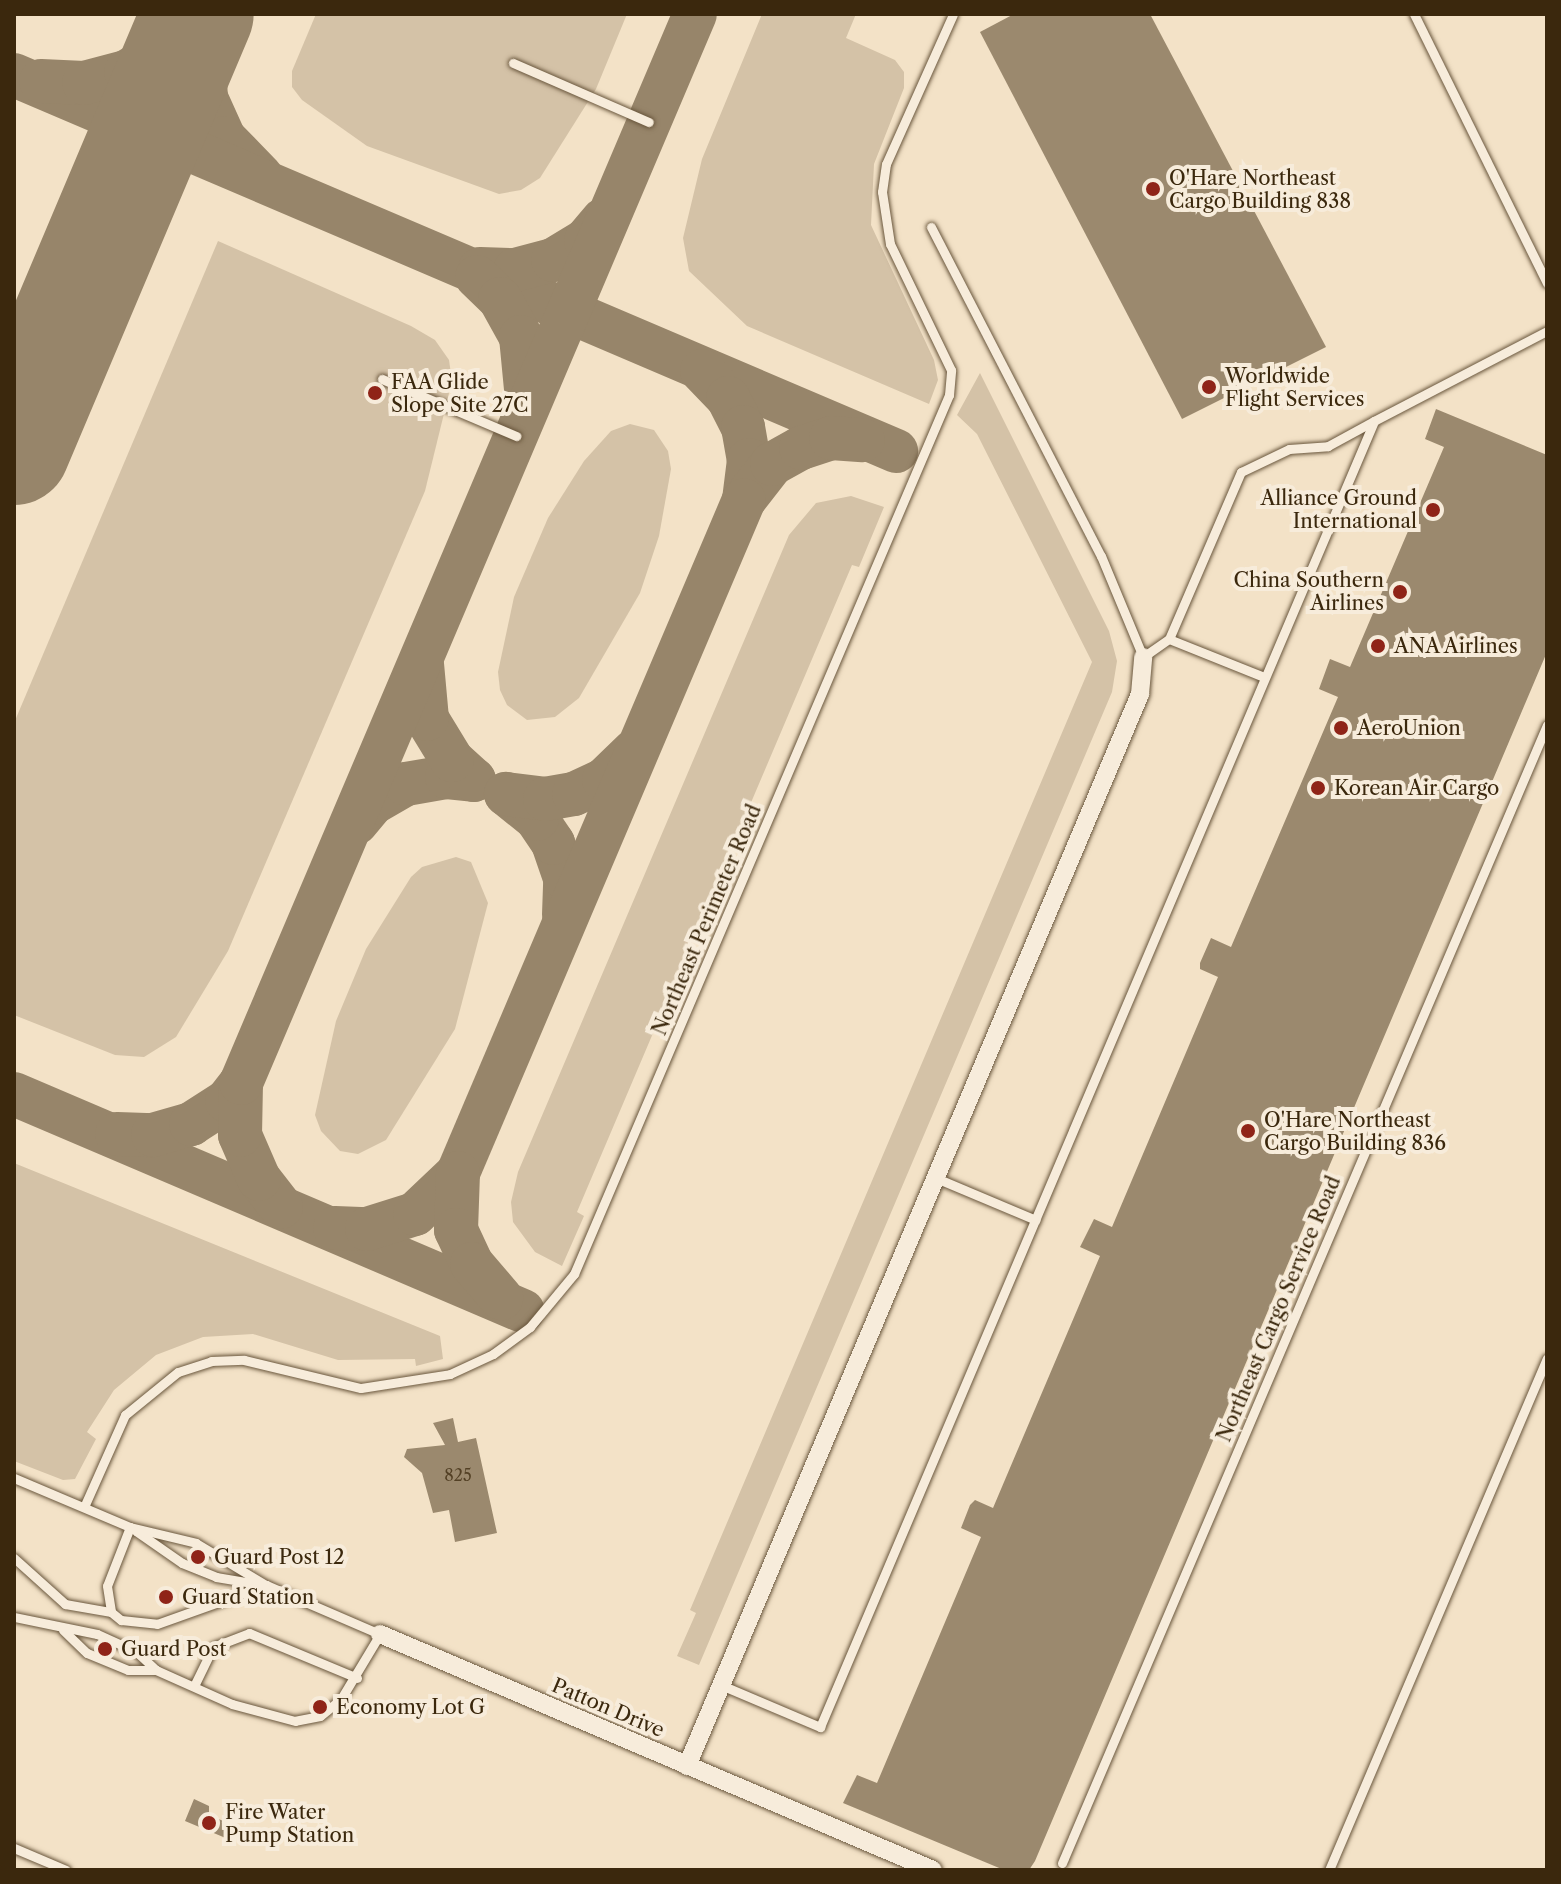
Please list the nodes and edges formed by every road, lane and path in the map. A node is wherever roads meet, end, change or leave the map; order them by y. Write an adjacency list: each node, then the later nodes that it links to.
1 (953, 14): 19 (lane, Northeast Perimeter Road)
2 (1414, 14): 6 (lane)
3 (513, 63): 4 (lane)
4 (649, 122)
5 (931, 227): 12 (lane)
6 (1547, 283)
7 (1547, 331): 9 (lane)
8 (382, 379): 10 (lane)
9 (1374, 421): 11 (lane); 13 (lane)
10 (516, 436)
11 (1169, 639): 12 (lane); 13 (lane)
12 (1143, 657): 15 (street)
13 (1264, 677): 16 (lane)
14 (1547, 725): 33 (lane, Northeast Cargo Service Road)
15 (936, 1177): 16 (lane); 29 (street)
16 (1036, 1220): 29 (lane)
17 (1547, 1358): 37 (lane)
18 (14, 1478): 19 (lane, Patton Drive)
19 (84, 1507): 20 (lane, Patton Drive)
20 (130, 1527): 22 (lane, Patton Drive); 22 (lane, Patton Drive); 23 (lane)
21 (14, 1558): 23 (lane)
22 (266, 1585): 23 (lane); 26 (lane, Patton Drive)
23 (111, 1612)
24 (14, 1617): 25 (lane)
25 (63, 1630): 27 (lane); 27 (lane)
26 (380, 1634): 28 (lane); 31 (street, Patton Drive)
27 (156, 1670): 30 (lane)
28 (357, 1678): 30 (lane); 30 (lane)
29 (721, 1685): 31 (street)
30 (194, 1686)
31 (687, 1766): 36 (street, Patton Drive)
32 (15, 1853): 34 (lane)
33 (1062, 1863)
34 (46, 1866): 35 (lane)
35 (66, 1870)
36 (933, 1870)
37 (1329, 1870)

